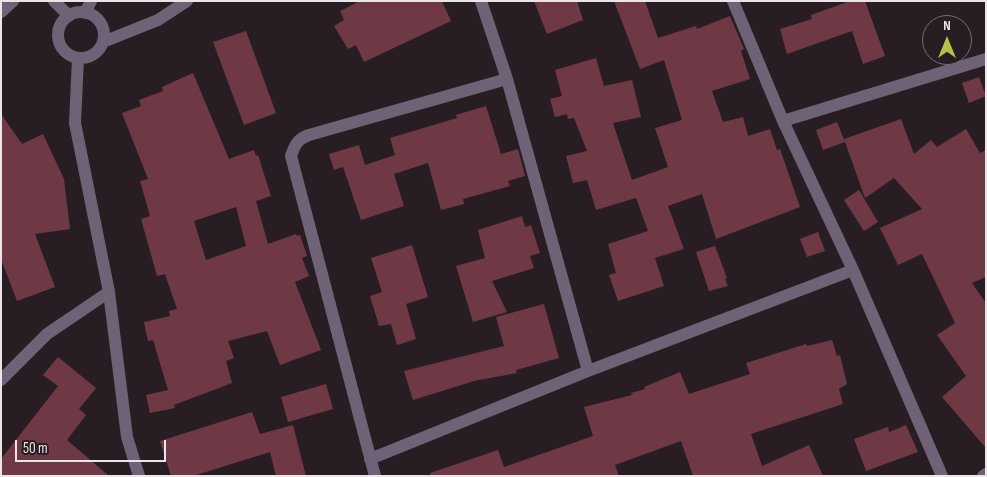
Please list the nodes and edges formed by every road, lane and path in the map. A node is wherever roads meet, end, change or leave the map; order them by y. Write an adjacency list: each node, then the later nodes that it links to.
1 (12, 1): 7 (street)
2 (54, 1): 8 (street)
3 (187, 1): 9 (street)
4 (481, 1): 12 (street)
5 (734, 1): 13 (street)
6 (88, 7): 8 (street); 9 (street)
7 (1, 12)
8 (69, 16): 10 (street)
9 (103, 42): 10 (street)
10 (78, 58): 15 (street)
11 (986, 59): 13 (street)
12 (507, 79): 16 (street); 18 (street)
13 (783, 121): 14 (street)
14 (853, 270): 16 (street); 21 (street)
15 (109, 292): 17 (street); 19 (street)
16 (588, 371): 18 (street)
17 (1, 380)
18 (370, 459): 20 (street)
19 (139, 476)
20 (375, 476)
21 (942, 476)

